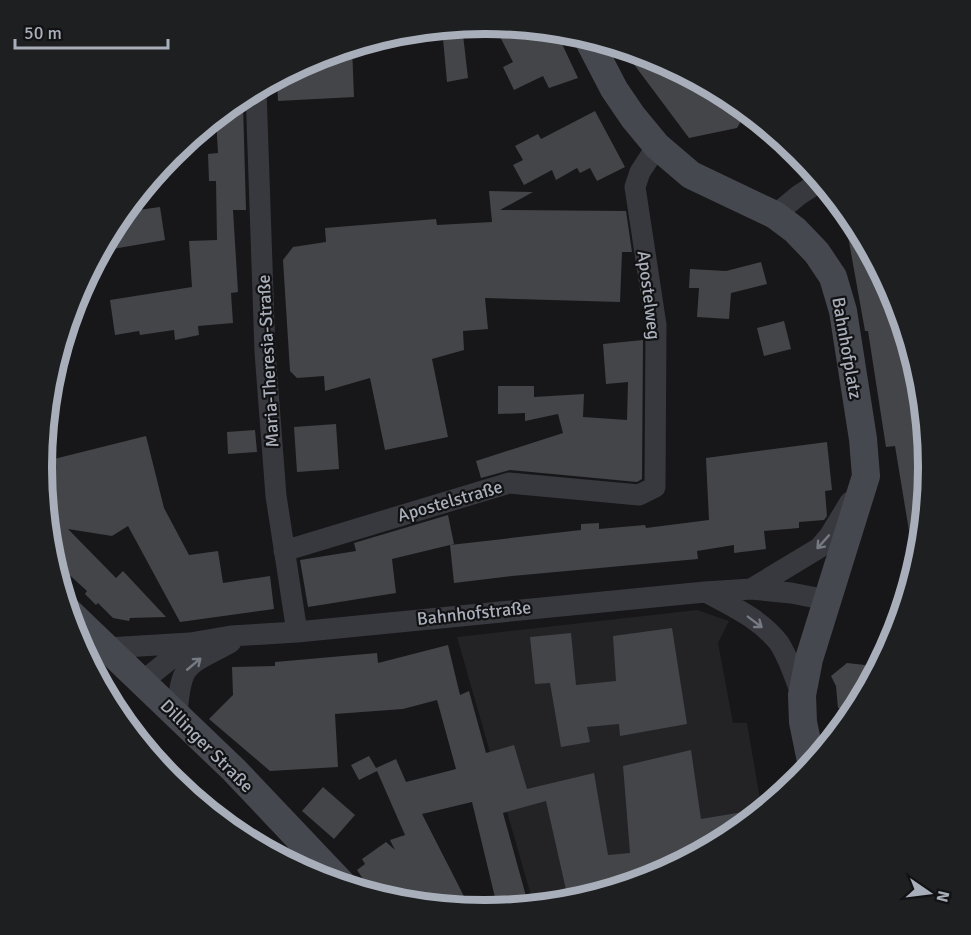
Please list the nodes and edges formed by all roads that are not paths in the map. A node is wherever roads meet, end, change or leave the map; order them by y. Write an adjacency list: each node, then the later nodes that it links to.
1 (593, 48): 3 (main road, Bahnhofplatz)
2 (256, 100): 8 (street, Maria-Theresia-Straße)
3 (657, 146): 5 (main road, Bahnhofplatz); 7 (street, Apostelweg)
4 (814, 186): 5 (street)
5 (775, 215): 6 (main road, Bahnhofplatz)
6 (866, 476): 9 (street, Bahnhofstraße, one-way to 9); 11 (main road, Bahnhofplatz)
7 (655, 487): 8 (street, Apostelstraße)
8 (284, 551): 13 (street, Maria-Theresia-Straße)
9 (751, 589): 10 (street, Bahnhofstraße); 11 (street, Bahnhofstraße)
10 (705, 592): 13 (street, Bahnhofstraße); 18 (street, one-way to 18)
11 (827, 600): 18 (main road, Bahnhofplatz)
12 (84, 632): 16 (main road, Dillinger Straße)
13 (297, 632): 14 (street, Bahnhofstraße)
14 (242, 635): 15 (street, Bahnhofstraße); 19 (street, Bahnhofstraße, one-way to 14)
15 (190, 643): 16 (street, Bahnhofstraße); 17 (street)
16 (97, 648): 17 (main road, Dillinger Straße)
17 (142, 682): 19 (main road, Dillinger Straße)
18 (802, 695): 20 (main road, Bahnhofplatz)
19 (177, 715): 21 (main road, Dillinger Straße)
20 (810, 754)
21 (331, 872)

